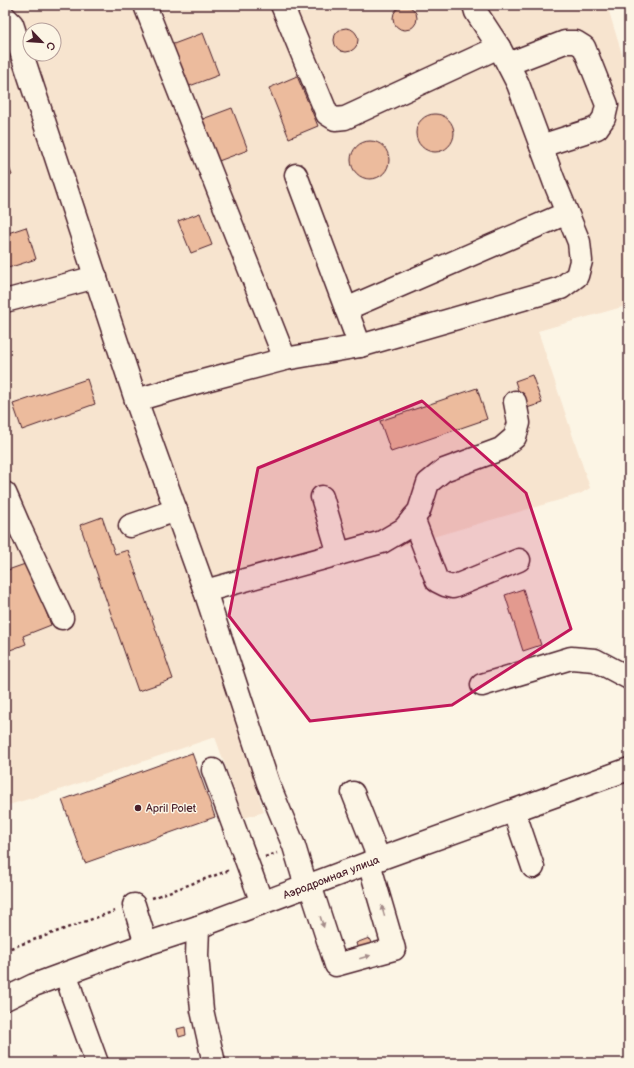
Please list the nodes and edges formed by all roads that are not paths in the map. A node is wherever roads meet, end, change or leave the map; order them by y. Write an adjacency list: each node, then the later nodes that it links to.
1 (146, 5): 13 (street)
2 (282, 5): 5 (street)
3 (474, 5): 5 (street)
4 (5, 17): 9 (street)
5 (504, 56): 6 (street); 6 (street)
6 (541, 146): 8 (street)
7 (296, 174): 11 (street)
8 (567, 213): 11 (street); 12 (street)
9 (96, 276): 10 (street); 14 (street)
10 (5, 301)
11 (346, 309): 12 (street)
12 (360, 346): 13 (street)
13 (285, 359): 14 (street)
14 (136, 400): 18 (street)
15 (516, 402): 19 (street)
16 (5, 493): 24 (street)
17 (322, 496): 21 (street)
18 (176, 510): 20 (street); 23 (street)
19 (414, 518): 21 (street); 22 (street)
20 (130, 526)
21 (339, 554): 23 (street)
22 (519, 560)
23 (205, 591): 33 (street)
24 (62, 618)
25 (629, 678): 26 (street)
26 (482, 685)
27 (629, 768): 30 (street, Аэродромная улица)
28 (213, 770): 34 (street)
29 (353, 793): 31 (street)
30 (514, 810): 31 (street, Аэродромная улица); 32 (street)
31 (374, 861): 33 (street, Аэродромная улица); 33 (street, one-way to 31)
32 (533, 867)
33 (308, 886): 34 (street, Аэродромная улица)
34 (262, 903): 36 (street, Аэродромная улица)
35 (134, 905): 37 (street)
36 (198, 927): 37 (street, Аэродромная улица); 45 (street)
37 (146, 944): 38 (street, Аэродромная улица)
38 (66, 974): 40 (street, Аэродромная улица); 44 (street)
39 (5, 980): 40 (street)
40 (34, 985): 41 (street); 42 (street); 43 (street)
41 (5, 990)
42 (5, 999)
43 (5, 1009)
44 (97, 1063)
45 (214, 1063)

